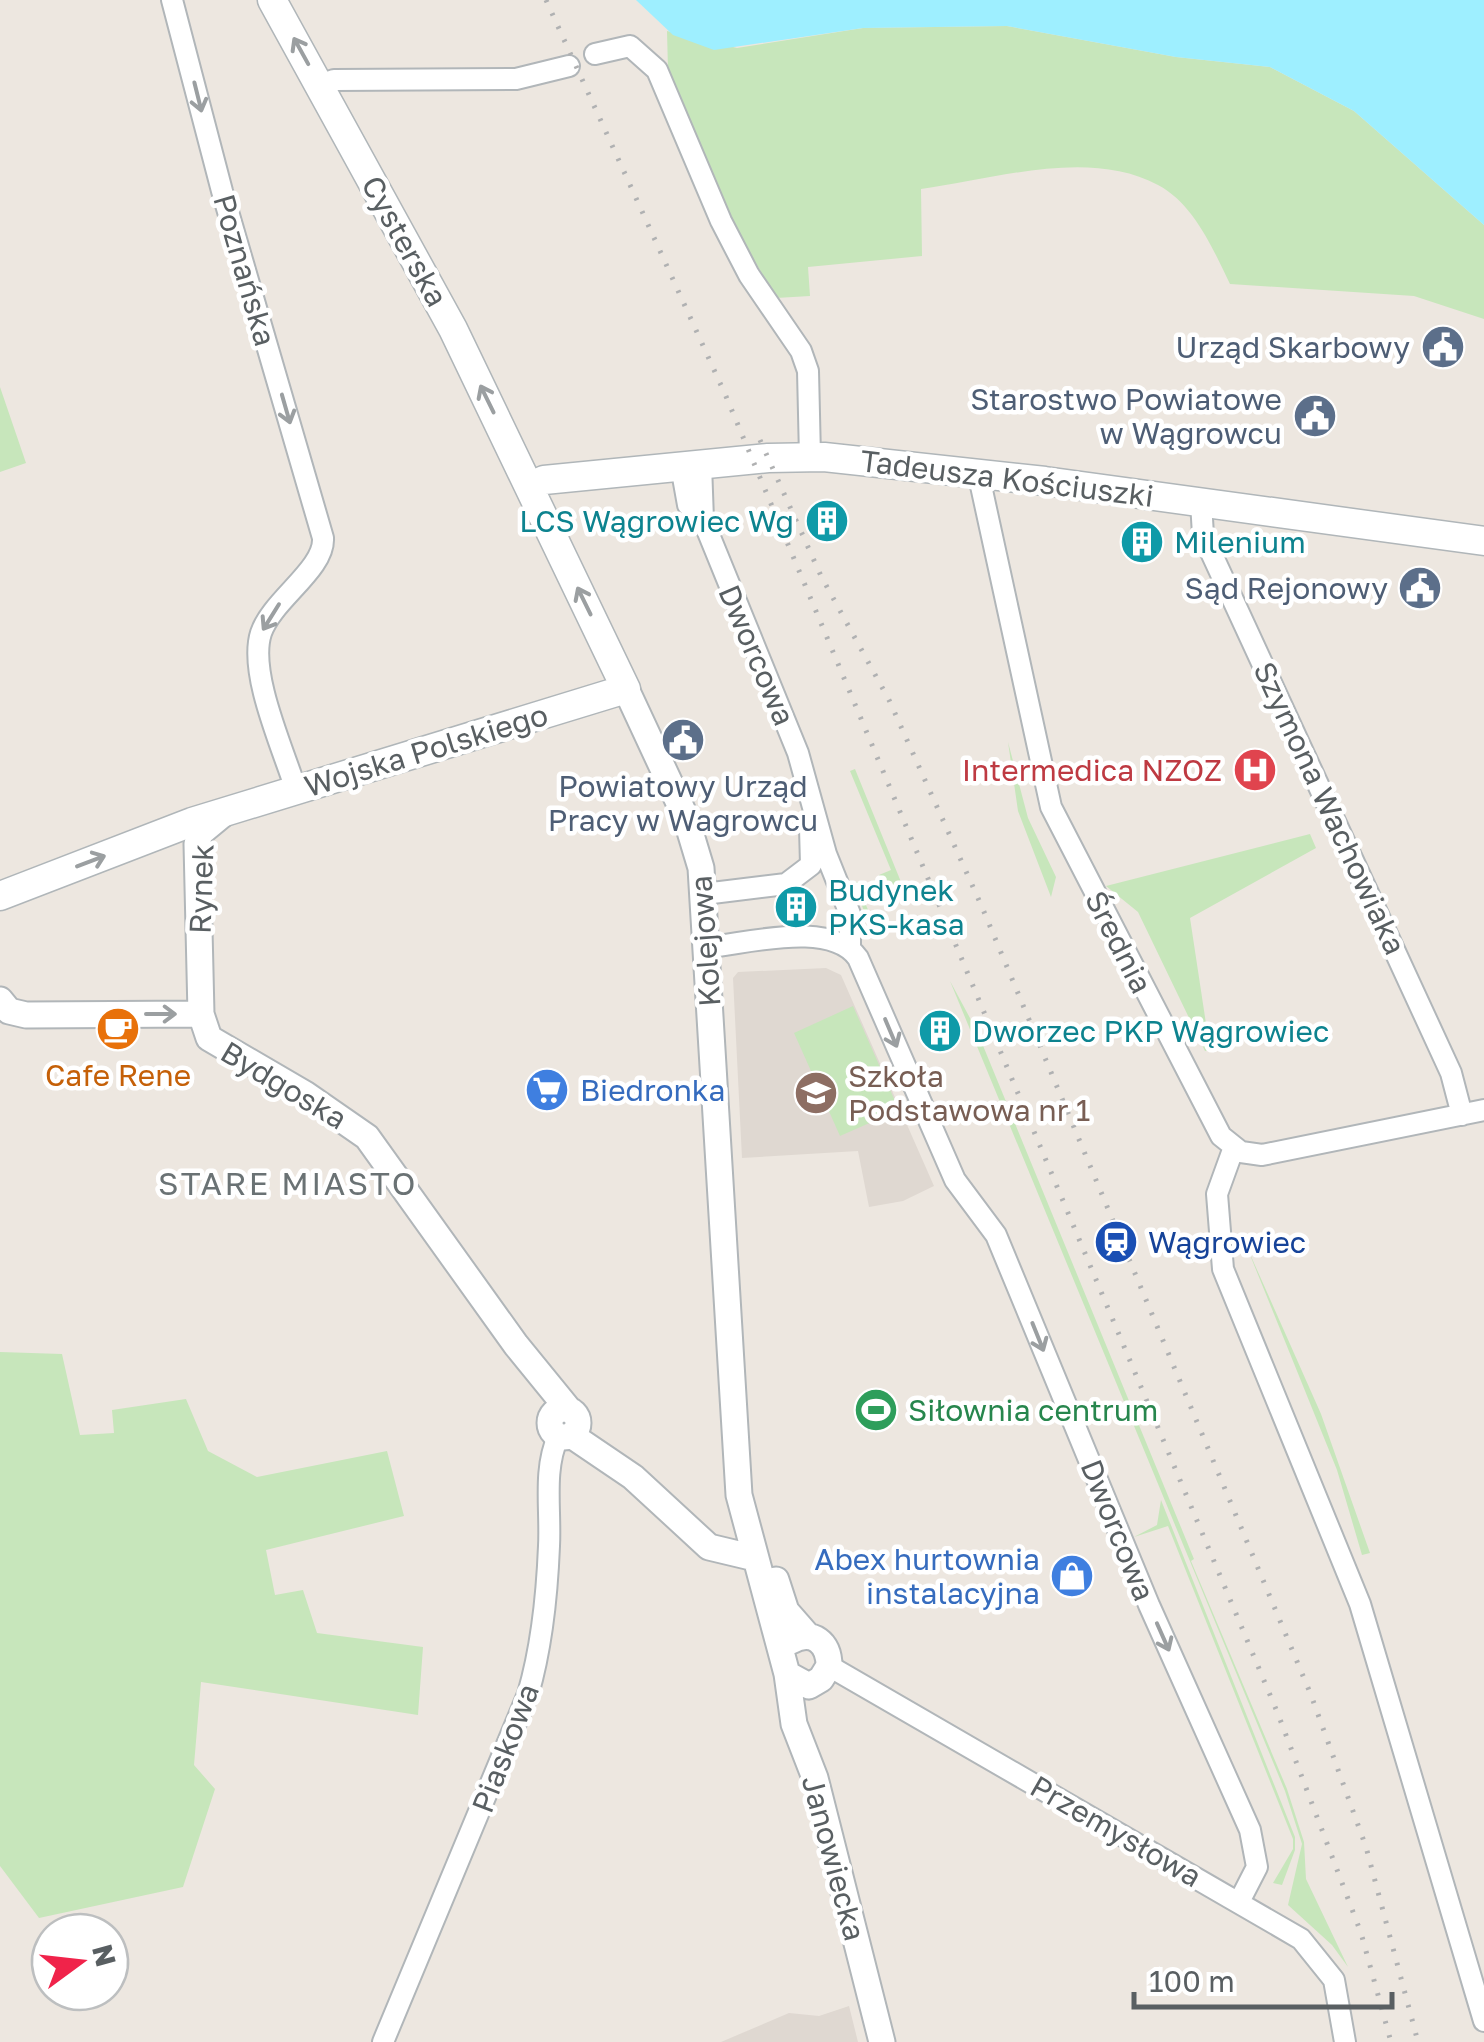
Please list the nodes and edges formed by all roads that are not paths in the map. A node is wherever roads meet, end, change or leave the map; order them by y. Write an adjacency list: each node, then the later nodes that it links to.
1 (272, 0): 5 (main road, Cysterska, one-way to 1)
2 (174, 1): 13 (street, Poznańska, one-way to 13)
3 (594, 54): 6 (street)
4 (569, 66): 5 (street)
5 (320, 85): 9 (main road, Cysterska, one-way to 5)
6 (810, 457): 7 (main road, Tadeusza Kościuszki); 8 (main road, Tadeusza Kościuszki)
7 (691, 465): 9 (main road, Tadeusza Kościuszki); 14 (street, Dworcowa)
8 (978, 472): 10 (main road, Tadeusza Kościuszki); 24 (street, Średnia)
9 (529, 487): 12 (main road, Kolejowa, one-way to 9)
10 (1200, 502): 11 (main road, Tadeusza Kościuszki); 23 (street, Szymona Wachowiaka)
11 (1484, 542)
12 (626, 689): 13 (main road, Wojska Polskiego); 16 (street, Kolejowa)
13 (296, 790): 15 (main road, Wojska Polskiego)
14 (809, 791): 16 (street, Dworcowa); 18 (street, Dworcowa)
15 (227, 812): 17 (main road, Rynek, one-way to 15); 21 (street, Rynek)
16 (704, 894): 19 (street, Kolejowa)
17 (0, 896)
18 (850, 946): 19 (street); 32 (street, Dworcowa, one-way to 32)
19 (708, 947): 27 (street, Kolejowa)
20 (0, 1000): 21 (street, one-way to 21)
21 (201, 1014): 25 (street, Bydgoska)
22 (1484, 1110): 23 (street)
23 (1462, 1115): 24 (street)
24 (1234, 1147): 33 (street)
25 (565, 1424): 26 (street, Bydgoska); 34 (street, Piaskowa)
26 (688, 1525): 27 (street); 28 (street, Bydgoska)
27 (755, 1526): 28 (street, Kolejowa); 29 (street, Kolejowa)
28 (755, 1558): 31 (street, Kolejowa)
29 (807, 1636): 30 (street); 31 (street)
30 (829, 1666): 31 (street); 32 (street, Przemysłowa)
31 (792, 1672): 35 (street, Janowiecka)
32 (1239, 1902): 36 (street, Przemysłowa)
33 (1484, 2021)
34 (383, 2042)
35 (882, 2042)
36 (1345, 2042)

